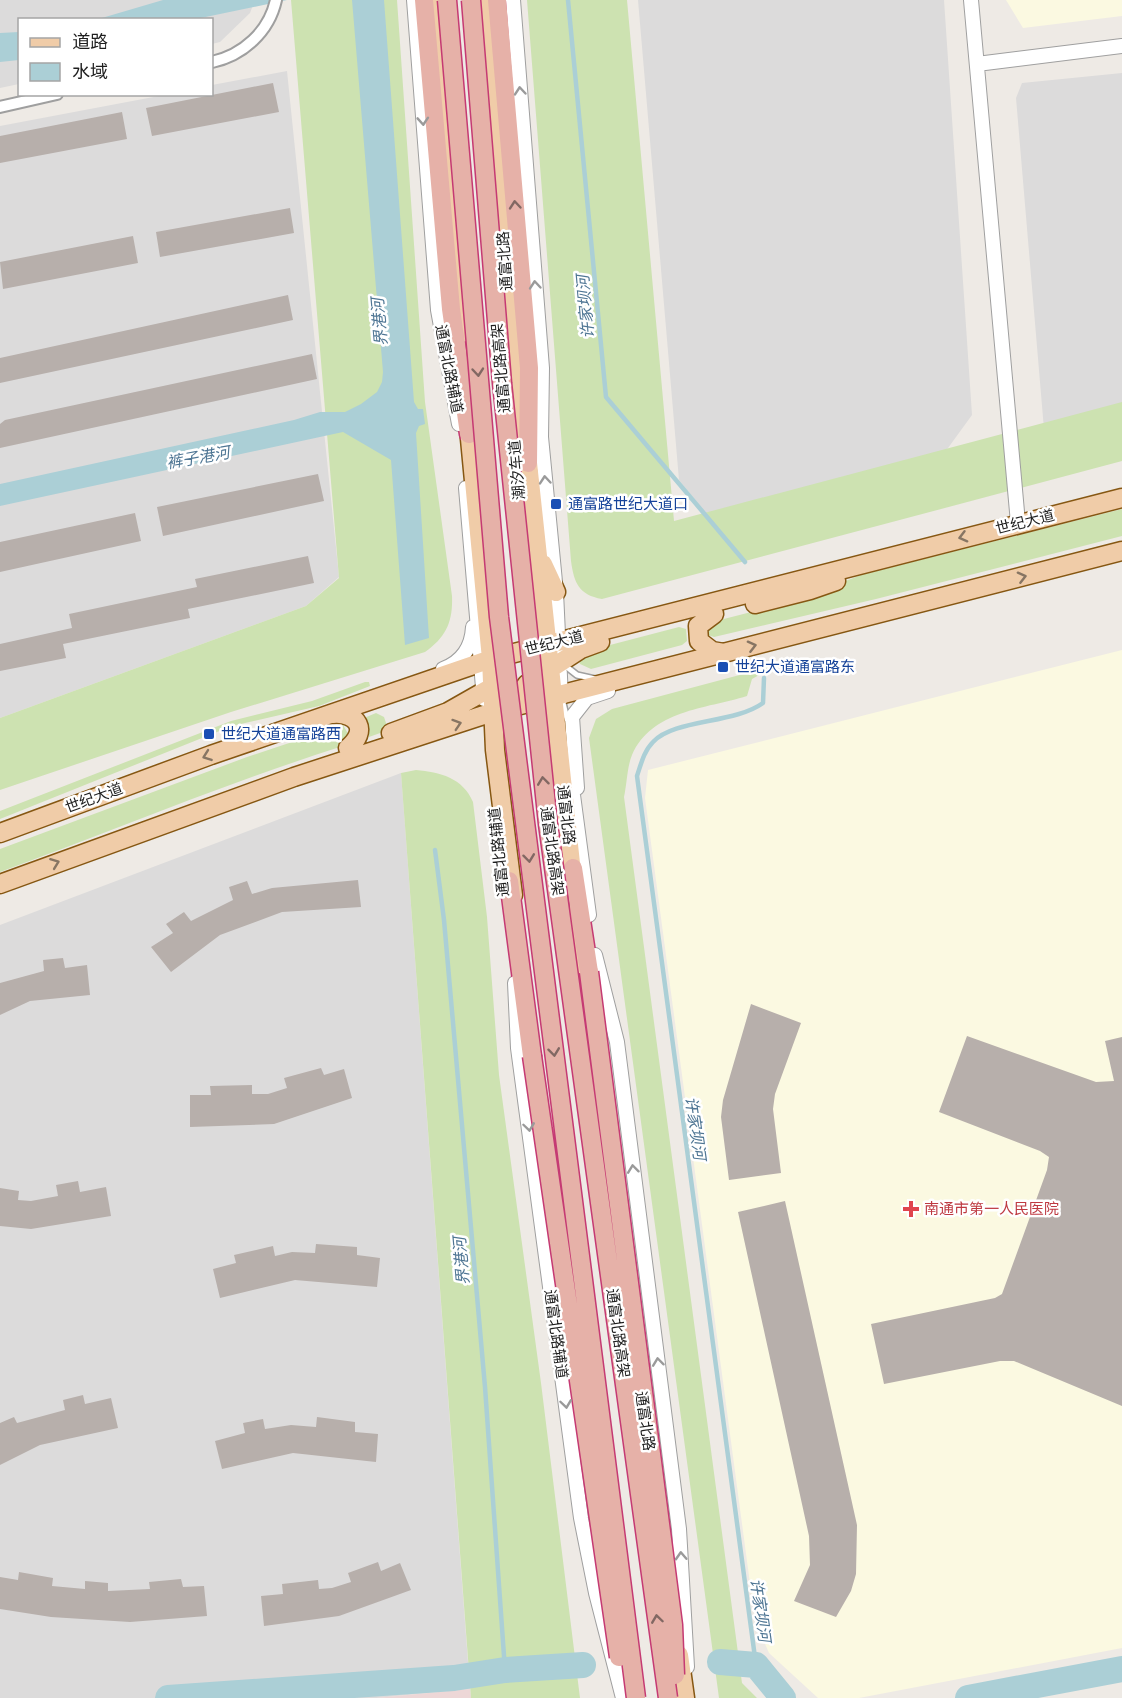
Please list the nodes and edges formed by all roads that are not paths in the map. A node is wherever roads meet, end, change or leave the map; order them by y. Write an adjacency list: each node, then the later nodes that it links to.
1 (414, 0): 19 (street, 通富北路辅道, one-way to 19)
2 (424, 0): 17 (highway)
3 (438, 0): 17 (main road)
4 (447, 0): 52 (highway, 通富北路高架, one-way to 52, bridge)
5 (471, 0): 53 (highway, 通富北路高架, one-way to 5, bridge)
6 (477, 0): 25 (lane, 潮汐车道)
7 (484, 0): 18 (main road, 通富北路)
8 (497, 0): 18 (highway, one-way to 8)
9 (513, 0): 22 (street, one-way to 9)
10 (971, 0): 14 (street)
11 (275, 2): 13 (street)
12 (1122, 46): 14 (street)
13 (213, 62)
14 (977, 64): 21 (street)
15 (48, 96): 16 (street)
16 (0, 107)
17 (469, 434): 19 (street); 31 (main road)
18 (528, 463): 22 (main road, 通富北路)
19 (466, 489): 27 (street); 31 (street, 通富北路辅道)
20 (1122, 498): 21 (main road, 世纪大道)
21 (1018, 523): 23 (main road, 世纪大道, one-way to 23)
22 (543, 540): 25 (main road, 通富北路); 25 (main road)
23 (924, 548): 26 (main road); 28 (main road, 世纪大道)
24 (1122, 551): 30 (main road, one-way to 24)
25 (541, 604): 28 (main road, 通富北路); 29 (main road)
26 (714, 614): 30 (main road); 32 (main road)
27 (473, 622): 31 (lane); 38 (street)
28 (548, 639): 29 (main road, 世纪大道); 32 (main road, 通富北路)
29 (524, 651): 31 (main road, 世纪大道); 34 (main road)
30 (717, 655): 33 (main road); 39 (street)
31 (486, 660): 34 (main road); 37 (main road, 世纪大道)
32 (554, 665): 33 (lane); 35 (main road, 通富北路); 36 (main road)
33 (609, 681): 35 (main road)
34 (488, 691): 36 (main road); 40 (main road)
35 (557, 694): 36 (main road); 39 (lane); 43 (street); 46 (main road, 通富北路)
36 (496, 711): 41 (main road); 44 (main road, one-way to 36)
37 (326, 715): 38 (main road, 世纪大道); 40 (main road)
38 (297, 724): 45 (main road, 世纪大道, one-way to 45)
39 (571, 732): 43 (street)
40 (348, 748): 44 (main road)
41 (491, 751): 42 (main road); 42 (main road)
42 (497, 802): 47 (main road); 50 (street, 通富北路辅道, one-way to 50)
43 (576, 823): 46 (street); 49 (street)
44 (164, 824): 48 (main road, one-way to 44)
45 (0, 833)
46 (573, 868): 49 (highway); 55 (main road, 通富北路)
47 (509, 881): 51 (highway, bridge); 51 (main road)
48 (0, 884)
49 (592, 968): 54 (highway, bridge); 55 (street, one-way to 49)
50 (623, 1698)
51 (628, 1698)
52 (636, 1698)
53 (668, 1698)
54 (674, 1698)
55 (687, 1698)

